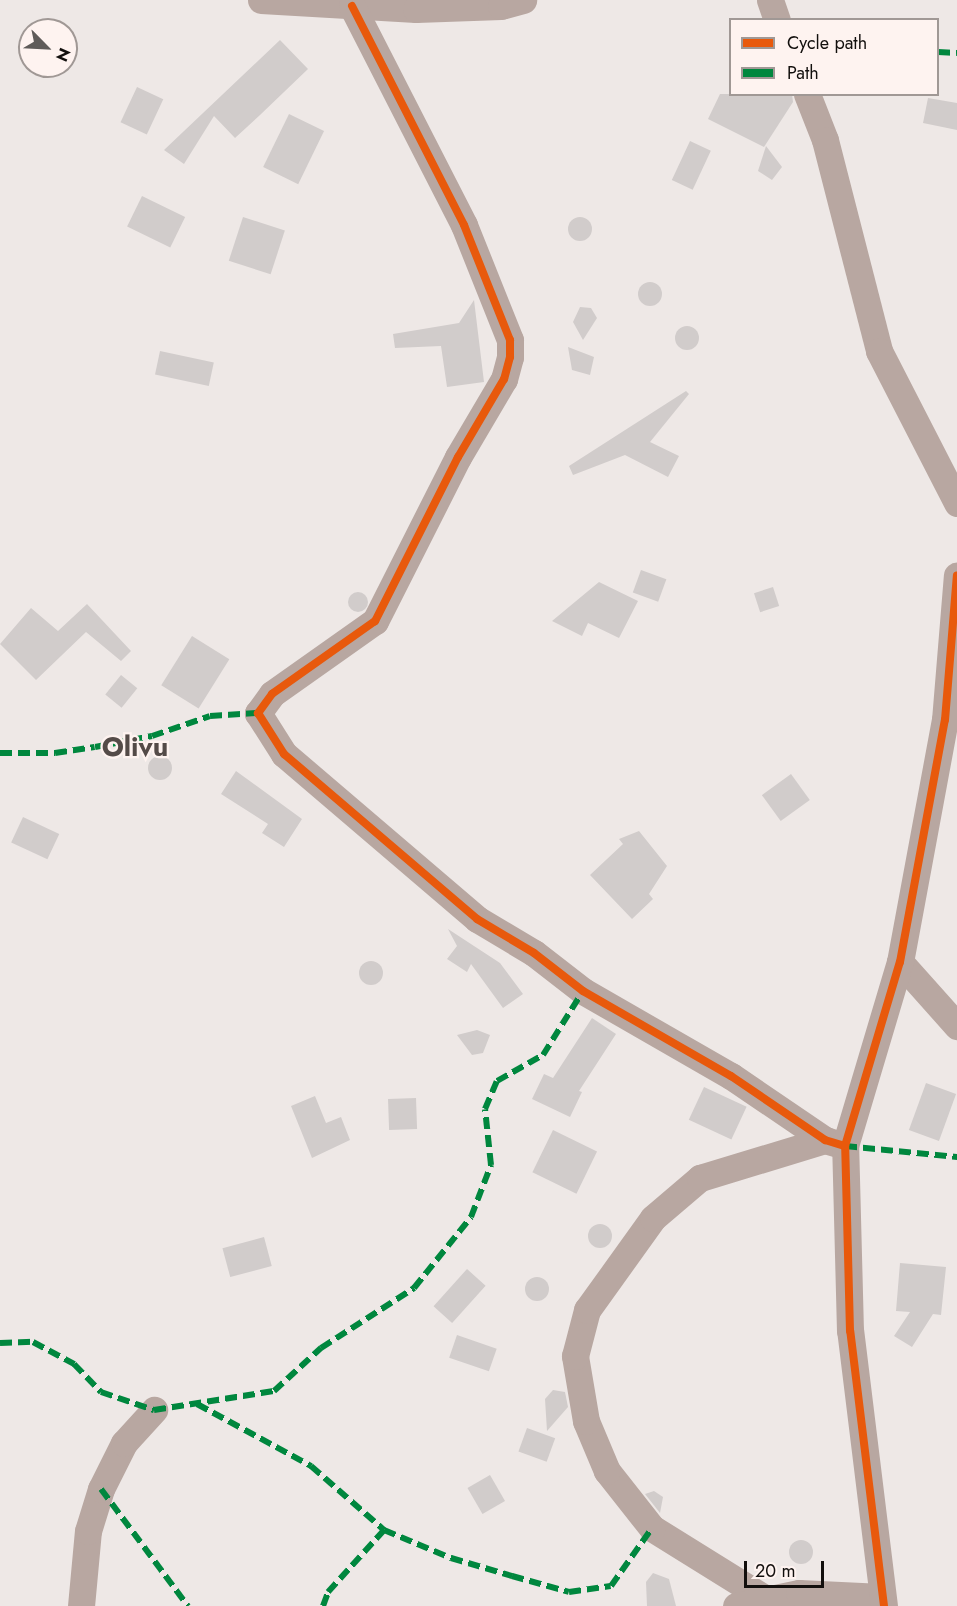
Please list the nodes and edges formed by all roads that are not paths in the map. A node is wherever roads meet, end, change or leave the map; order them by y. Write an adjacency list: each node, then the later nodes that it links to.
1 (261, 0): 4 (street)
2 (523, 0): 4 (street)
3 (770, 0): 5 (street)
4 (352, 6): 11 (street)
5 (776, 18)
6 (808, 96): 7 (street)
7 (957, 502)
8 (957, 575): 9 (street)
9 (900, 962): 10 (street); 11 (street)
10 (957, 1026)
11 (835, 1143): 13 (street); 14 (street)
12 (154, 1410): 15 (street)
13 (766, 1599): 14 (street); 16 (street)
14 (883, 1601)
15 (81, 1606)
16 (736, 1606)

